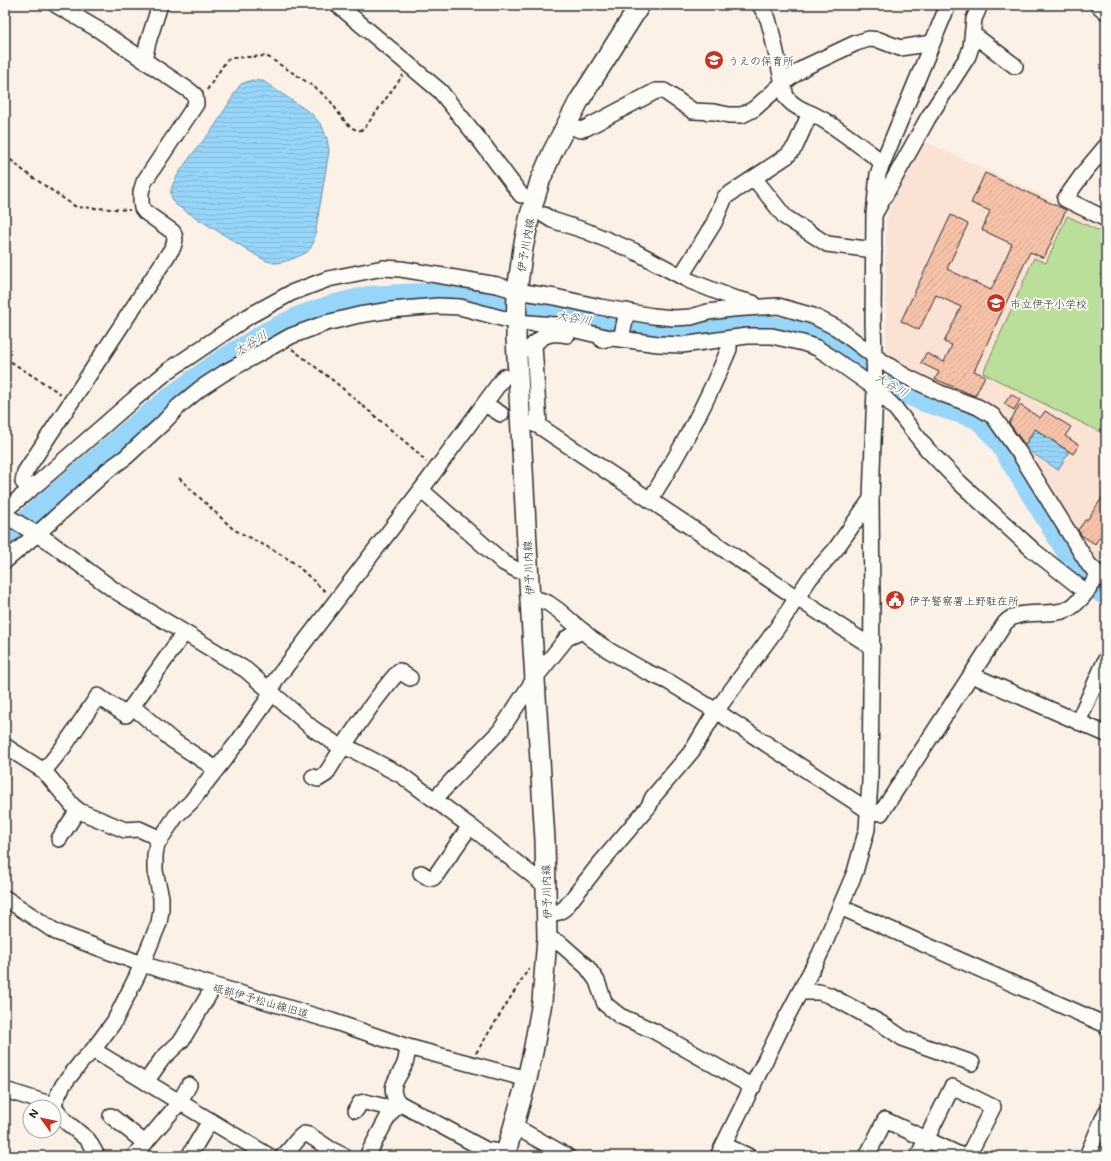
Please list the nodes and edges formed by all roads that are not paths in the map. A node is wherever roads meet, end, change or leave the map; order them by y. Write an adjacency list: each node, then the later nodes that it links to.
1 (56, 5): 12 (street)
2 (160, 5): 12 (street)
3 (338, 5): 20 (street)
4 (640, 5): 16 (main road, 伊予川内線)
5 (760, 5): 14 (street)
6 (948, 5): 11 (street)
7 (1098, 5): 9 (street)
8 (975, 10): 10 (street)
9 (1106, 12)
10 (973, 36): 13 (street); 21 (street)
11 (932, 43): 14 (street); 18 (street)
12 (144, 60): 36 (street)
13 (1015, 66)
14 (782, 84): 15 (street); 16 (street)
15 (810, 113): 18 (street); 19 (street)
16 (566, 124): 27 (main road, 伊予川内線)
17 (1106, 146): 23 (street)
18 (882, 162): 21 (street)
19 (754, 178): 24 (street); 25 (street)
20 (521, 195)
21 (874, 214): 24 (street)
22 (544, 215): 25 (street)
23 (1106, 219)
24 (874, 250): 31 (street)
25 (680, 276): 26 (street)
26 (768, 307): 28 (street); 31 (street)
27 (516, 308): 28 (street); 29 (street); 36 (street); 41 (street); 43 (main road, 伊予川内線)
28 (627, 313): 29 (street)
29 (618, 337): 30 (street); 39 (street)
30 (730, 339): 33 (street); 39 (street)
31 (874, 358): 33 (street); 44 (street)
32 (504, 377): 34 (street)
33 (874, 386): 38 (street); 44 (street)
34 (485, 404): 35 (street); 37 (street)
35 (501, 414)
36 (30, 490): 40 (street)
37 (421, 490): 43 (street); 54 (street)
38 (871, 499): 45 (street); 49 (street)
39 (650, 500): 45 (street)
40 (5, 514): 41 (street)
41 (35, 533): 42 (street); 48 (street)
42 (5, 561)
43 (528, 570): 46 (main road, 伊予川内線)
44 (1095, 583): 51 (street)
45 (797, 598): 49 (street); 56 (street)
46 (530, 600): 47 (street); 53 (main road, 伊予川内線)
47 (583, 631): 53 (street); 56 (street)
48 (184, 633): 54 (street); 55 (street)
49 (872, 647): 66 (street)
50 (1106, 659): 57 (street)
51 (972, 675): 57 (street); 66 (street)
52 (410, 678): 60 (street)
53 (535, 678): 64 (street); 71 (main road, 伊予川内線)
54 (271, 694): 60 (street); 61 (street)
55 (132, 706): 61 (street); 62 (street)
56 (716, 711): 66 (street); 74 (street)
57 (1078, 722): 58 (street)
58 (1106, 734)
59 (5, 746): 62 (street)
60 (343, 746): 63 (street); 64 (street)
61 (216, 770): 69 (street)
62 (44, 771): 65 (street)
63 (313, 777)
64 (435, 799): 67 (street)
65 (78, 810): 68 (street); 69 (street)
66 (869, 811): 73 (street)
67 (470, 826): 70 (street); 71 (street)
68 (59, 839)
69 (161, 839): 76 (street)
70 (422, 873)
71 (546, 886): 74 (main road, 伊予川内線)
72 (5, 898): 76 (street, 砥部伊予松山線旧道)
73 (840, 907): 78 (street); 79 (street)
74 (547, 914): 75 (main road, 伊予川内線)
75 (547, 938): 83 (main road, 伊予川内線); 86 (street)
76 (142, 964): 77 (street, 砥部伊予松山線旧道); 81 (street)
77 (214, 986): 80 (street, 砥部伊予松山線旧道); 84 (street)
78 (800, 992): 82 (street); 86 (street)
79 (1106, 1025)
80 (408, 1047): 83 (street, 砥部伊予松山線旧道); 91 (street)
81 (93, 1050): 84 (street); 89 (street)
82 (972, 1063)
83 (527, 1079): 97 (main road, 伊予川内線)
84 (146, 1082): 90 (street)
85 (189, 1086): 90 (street)
86 (753, 1087): 100 (street)
87 (5, 1090): 88 (street)
88 (36, 1099)
89 (56, 1099)
90 (179, 1103): 96 (street); 99 (street)
91 (399, 1103): 92 (street); 101 (street); 108 (street)
92 (356, 1110)
93 (1106, 1112): 115 (street)
94 (110, 1116): 99 (street)
95 (62, 1117): 103 (street)
96 (210, 1122): 102 (street); 105 (street)
97 (514, 1126): 101 (main road, 伊予川内線); 109 (street)
98 (926, 1139): 111 (street); 112 (street); 113 (street); 114 (street)
99 (145, 1143): 104 (street)
100 (721, 1150): 110 (street)
101 (505, 1154)
102 (263, 1155)
103 (97, 1156)
104 (134, 1156)
105 (189, 1156)
106 (283, 1156): 107 (street)
107 (344, 1156)
108 (367, 1156)
109 (567, 1156)
110 (748, 1156)
111 (867, 1156)
112 (918, 1156)
113 (962, 1156)
114 (968, 1156)
115 (1087, 1156)

